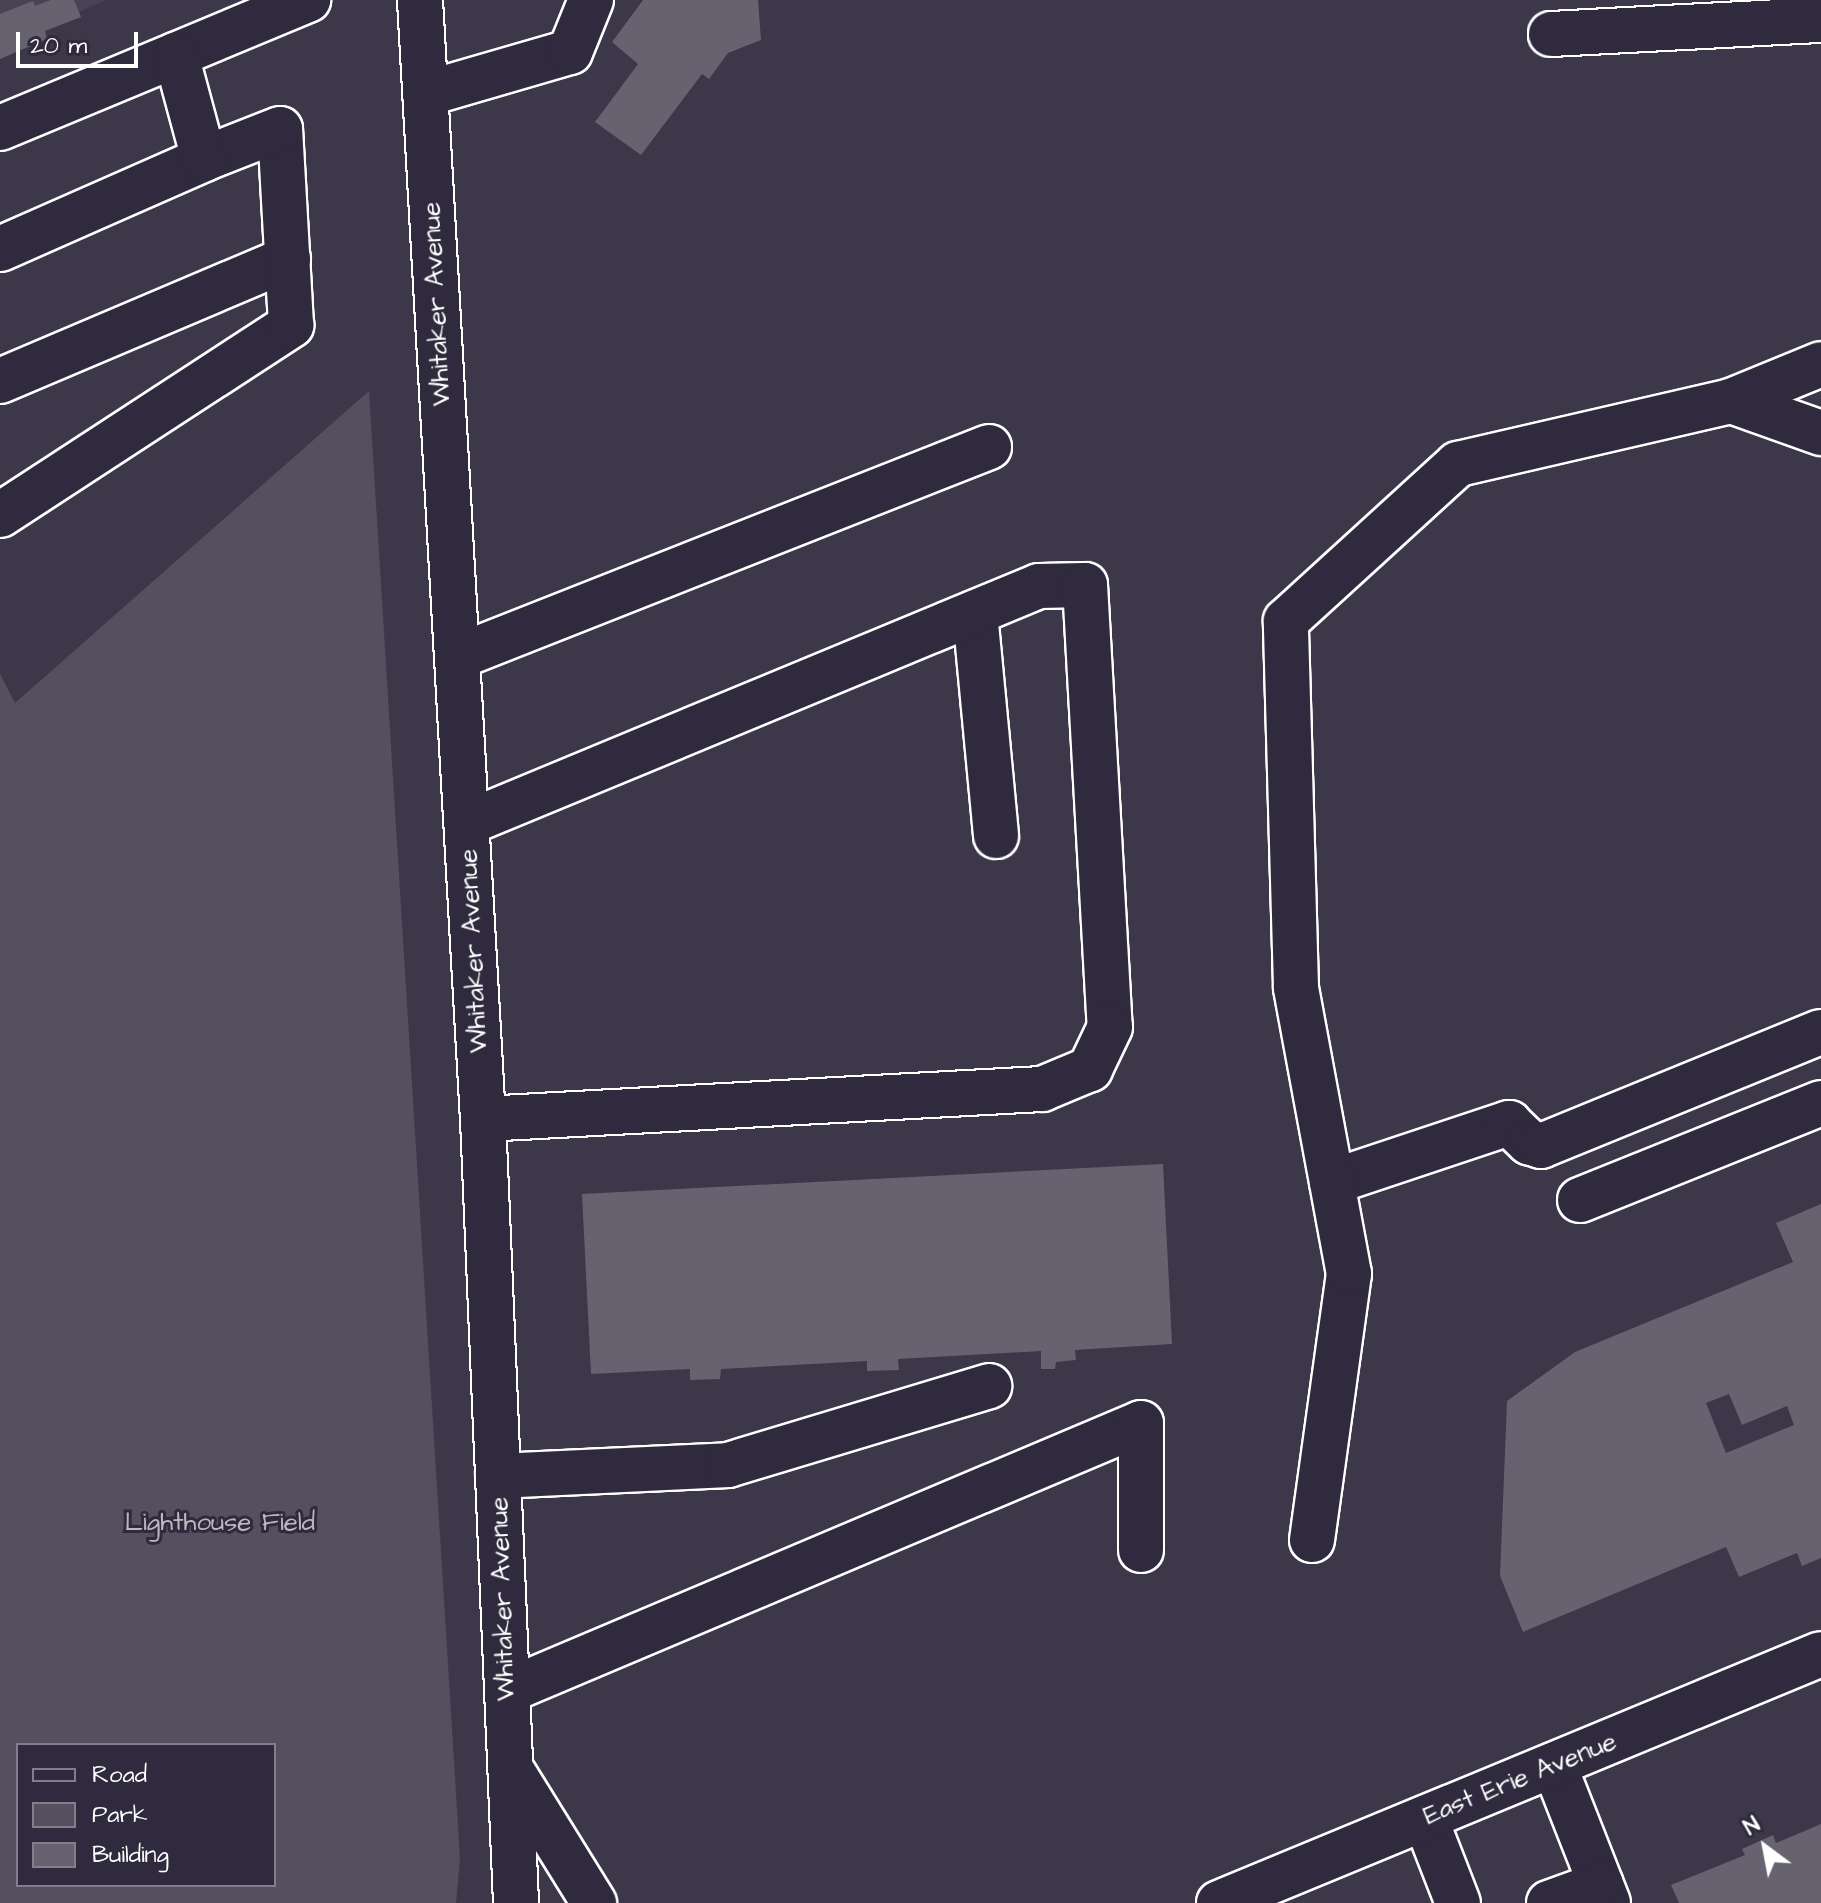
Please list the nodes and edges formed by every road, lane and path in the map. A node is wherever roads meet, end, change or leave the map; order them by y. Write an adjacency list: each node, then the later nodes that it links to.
1 (308, 0): 6 (main road)
2 (420, 0): 7 (main road, Whitaker Avenue)
3 (591, 0): 7 (main road)
4 (1821, 20): 5 (main road)
5 (1551, 34)
6 (176, 55): 8 (main road); 9 (main road)
7 (425, 94): 19 (main road, Whitaker Avenue)
8 (0, 128)
9 (204, 159): 10 (main road); 11 (main road)
10 (0, 249)
11 (288, 259): 13 (main road); 17 (main road)
12 (1821, 364): 14 (main road)
13 (0, 381)
14 (1731, 401): 15 (main road); 25 (main road)
15 (1821, 433)
16 (989, 447): 19 (main road)
17 (0, 515)
18 (975, 613): 20 (main road); 21 (main road); 24 (main road)
19 (457, 657): 20 (main road, Whitaker Avenue)
20 (467, 823): 24 (main road, Whitaker Avenue)
21 (996, 836)
22 (1821, 1032): 25 (main road)
23 (1821, 1103): 26 (main road)
24 (483, 1119): 28 (main road, Whitaker Avenue)
25 (1332, 1182): 29 (main road)
26 (1580, 1200)
27 (989, 1386): 28 (main road)
28 (498, 1476): 32 (main road, Whitaker Avenue)
29 (1312, 1540)
30 (1141, 1550): 32 (main road)
31 (1821, 1654): 34 (main road, East Erie Avenue)
32 (507, 1691): 33 (main road, Whitaker Avenue)
33 (508, 1765): 36 (main road, Whitaker Avenue); 38 (main road)
34 (1554, 1765): 35 (main road, East Erie Avenue); 37 (main road)
35 (1425, 1818): 39 (main road, East Erie Avenue); 40 (main road)
36 (511, 1890)
37 (1604, 1893): 41 (main road)
38 (594, 1903)
39 (1219, 1903)
40 (1458, 1903)
41 (1549, 1903)

